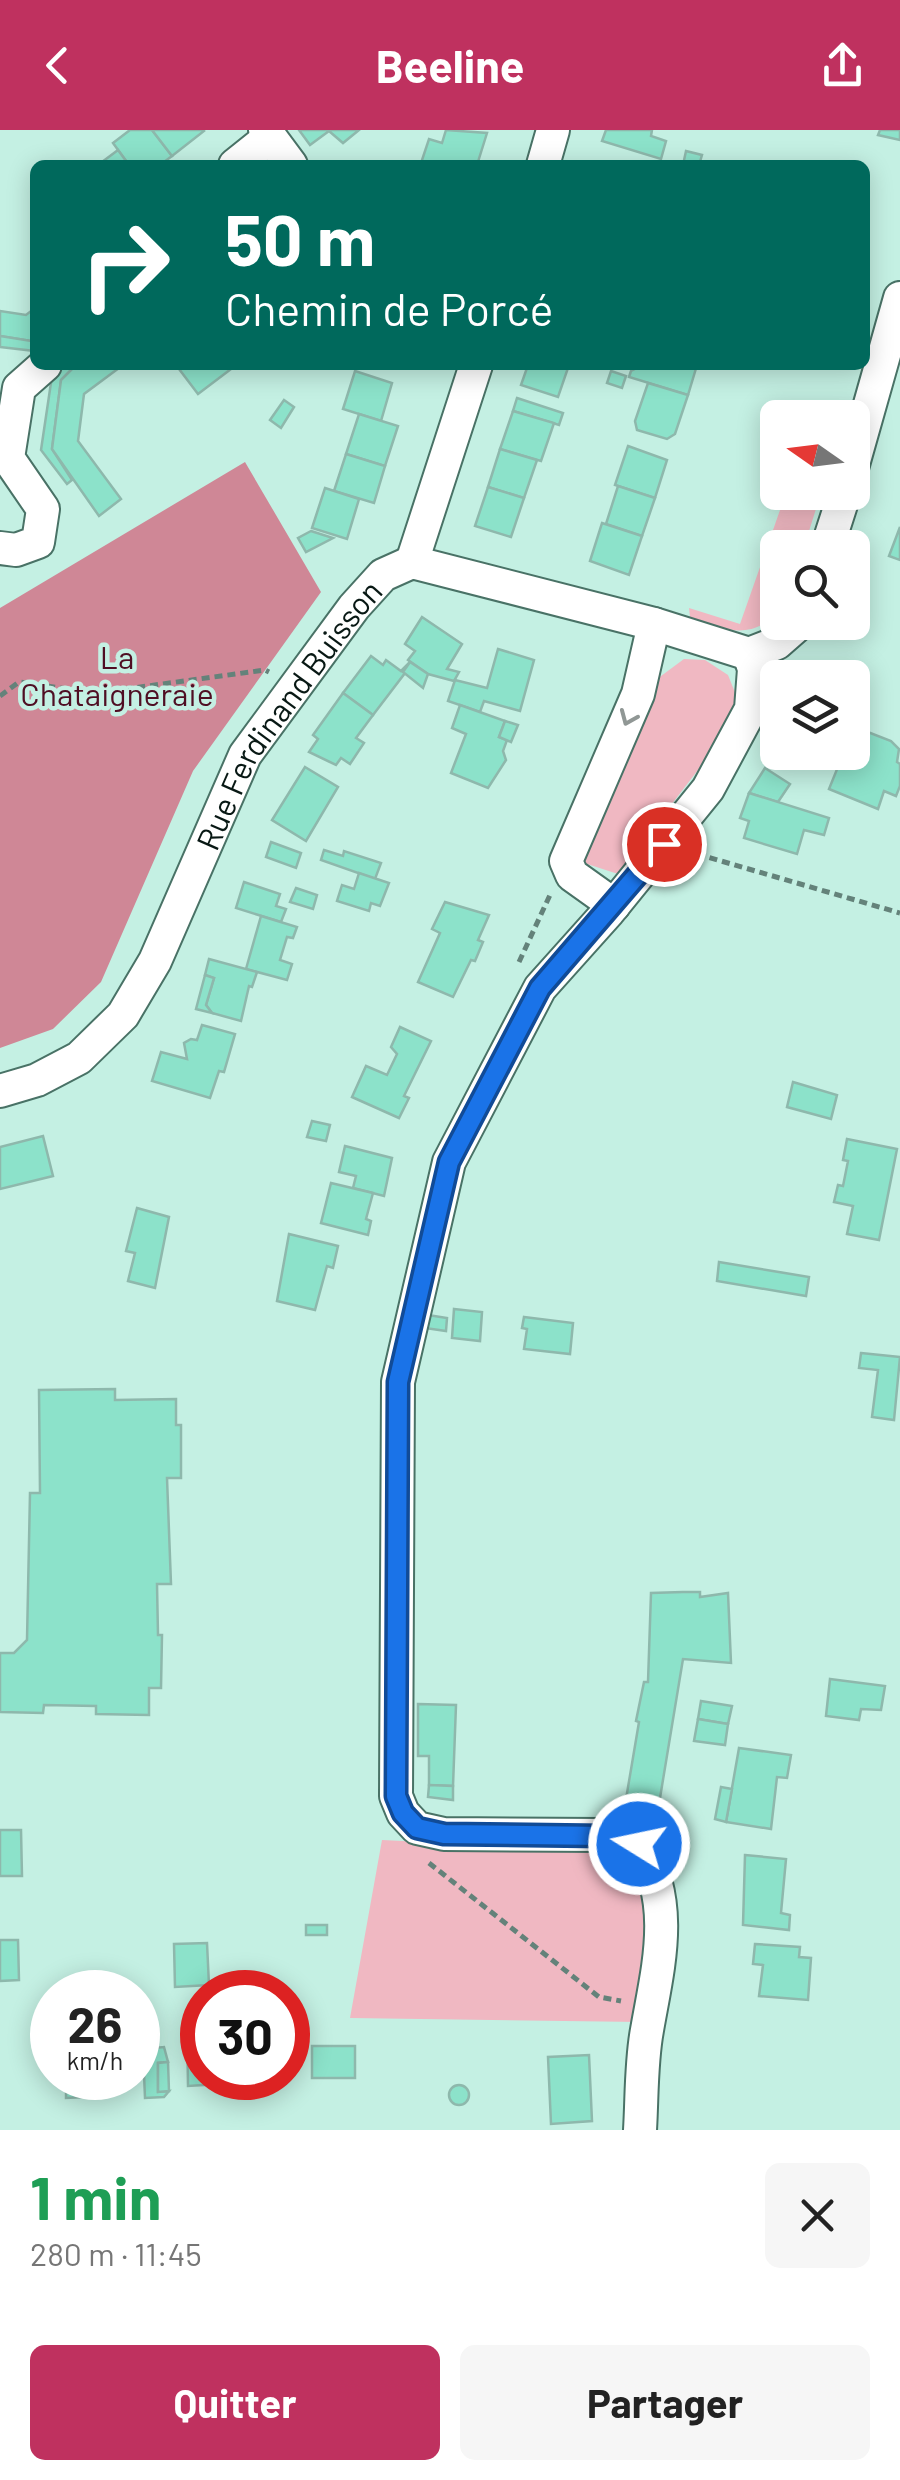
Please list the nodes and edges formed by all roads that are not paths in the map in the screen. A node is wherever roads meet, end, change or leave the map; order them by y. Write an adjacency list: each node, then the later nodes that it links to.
1 (552, 130): 5 (street)
2 (267, 134): 3 (street); 4 (street)
3 (240, 160)
4 (286, 160)
5 (543, 160)
6 (900, 298): 9 (street)
7 (39, 370): 10 (street)
8 (469, 370): 11 (street)
9 (870, 404)
10 (0, 548)
11 (412, 562): 12 (street, Rue Ferdinand Buisson); 16 (street, Rue Ferdinand Buisson)
12 (654, 624): 14 (street, Rue Ferdinand Buisson); 15 (street, one-way to 15)
13 (780, 640): 14 (street)
14 (749, 654): 15 (street)
15 (614, 904): 17 (street)
16 (0, 1091)
17 (640, 2130)

